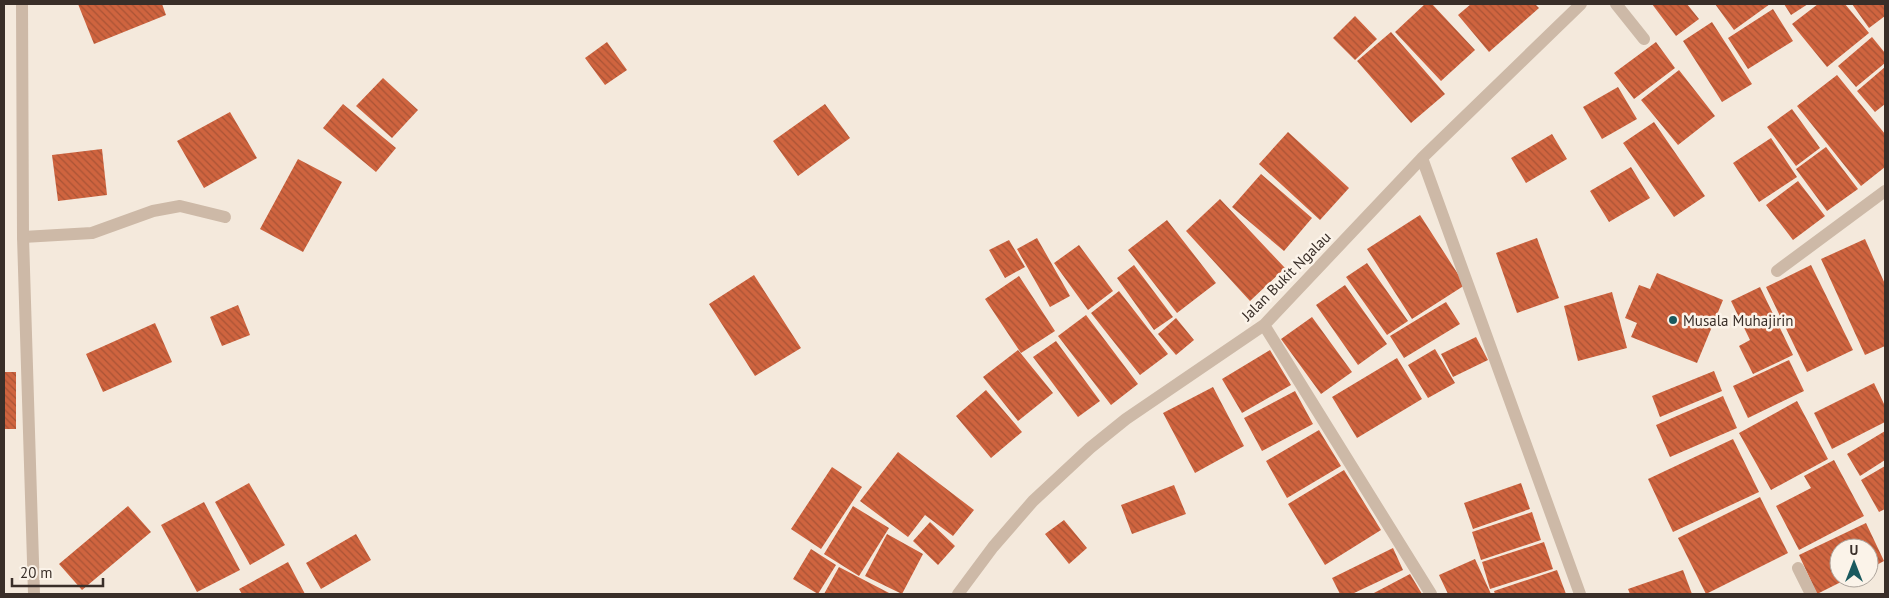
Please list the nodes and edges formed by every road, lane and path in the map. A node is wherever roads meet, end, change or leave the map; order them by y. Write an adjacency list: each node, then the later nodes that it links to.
1 (22, 4): 8 (street)
2 (1581, 4): 5 (street, Jalan Bukit Ngalau)
3 (1616, 4): 4 (street)
4 (1644, 39)
5 (1422, 158): 10 (street, Jalan Bukit Ngalau); 15 (street)
6 (1885, 191): 9 (street)
7 (225, 217): 8 (street)
8 (23, 237): 12 (street)
9 (1777, 271)
10 (1264, 325): 13 (street, Jalan Bukit Ngalau); 14 (street)
11 (1798, 568): 16 (street)
12 (34, 594)
13 (958, 594)
14 (1431, 594)
15 (1580, 594)
16 (1811, 594)

